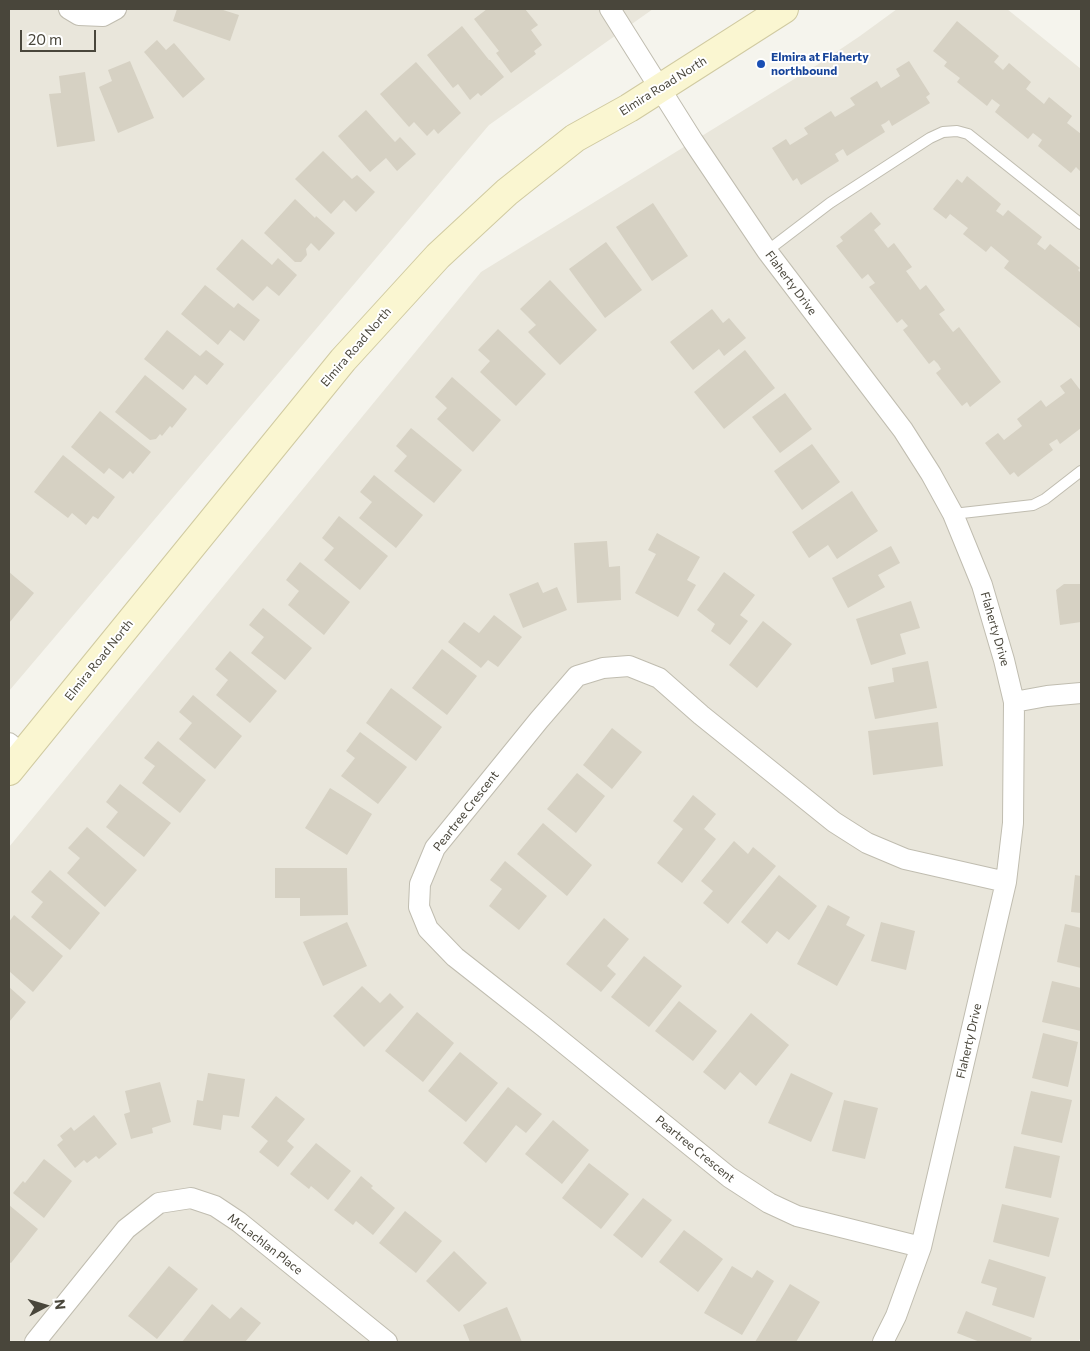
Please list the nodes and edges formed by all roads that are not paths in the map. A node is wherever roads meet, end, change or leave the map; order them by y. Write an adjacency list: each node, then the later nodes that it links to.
1 (69, 9): 2 (street)
2 (116, 9)
3 (610, 9): 5 (street, Flaherty Drive)
4 (784, 9): 5 (main road, Elmira Road North)
5 (660, 88): 7 (street, Flaherty Drive); 12 (main road, Elmira Road North)
6 (1081, 224): 7 (lane)
7 (766, 251): 9 (street, Flaherty Drive)
8 (1081, 471): 9 (lane)
9 (953, 514): 11 (street, Flaherty Drive)
10 (1081, 693): 11 (street)
11 (1014, 702): 13 (street, Flaherty Drive)
12 (13, 756)
13 (1006, 882): 14 (street, Flaherty Drive); 14 (street, Peartree Crescent)
14 (921, 1247): 17 (street, Flaherty Drive)
15 (35, 1342): 16 (street, McLachlan Place)
16 (388, 1342)
17 (883, 1342)

